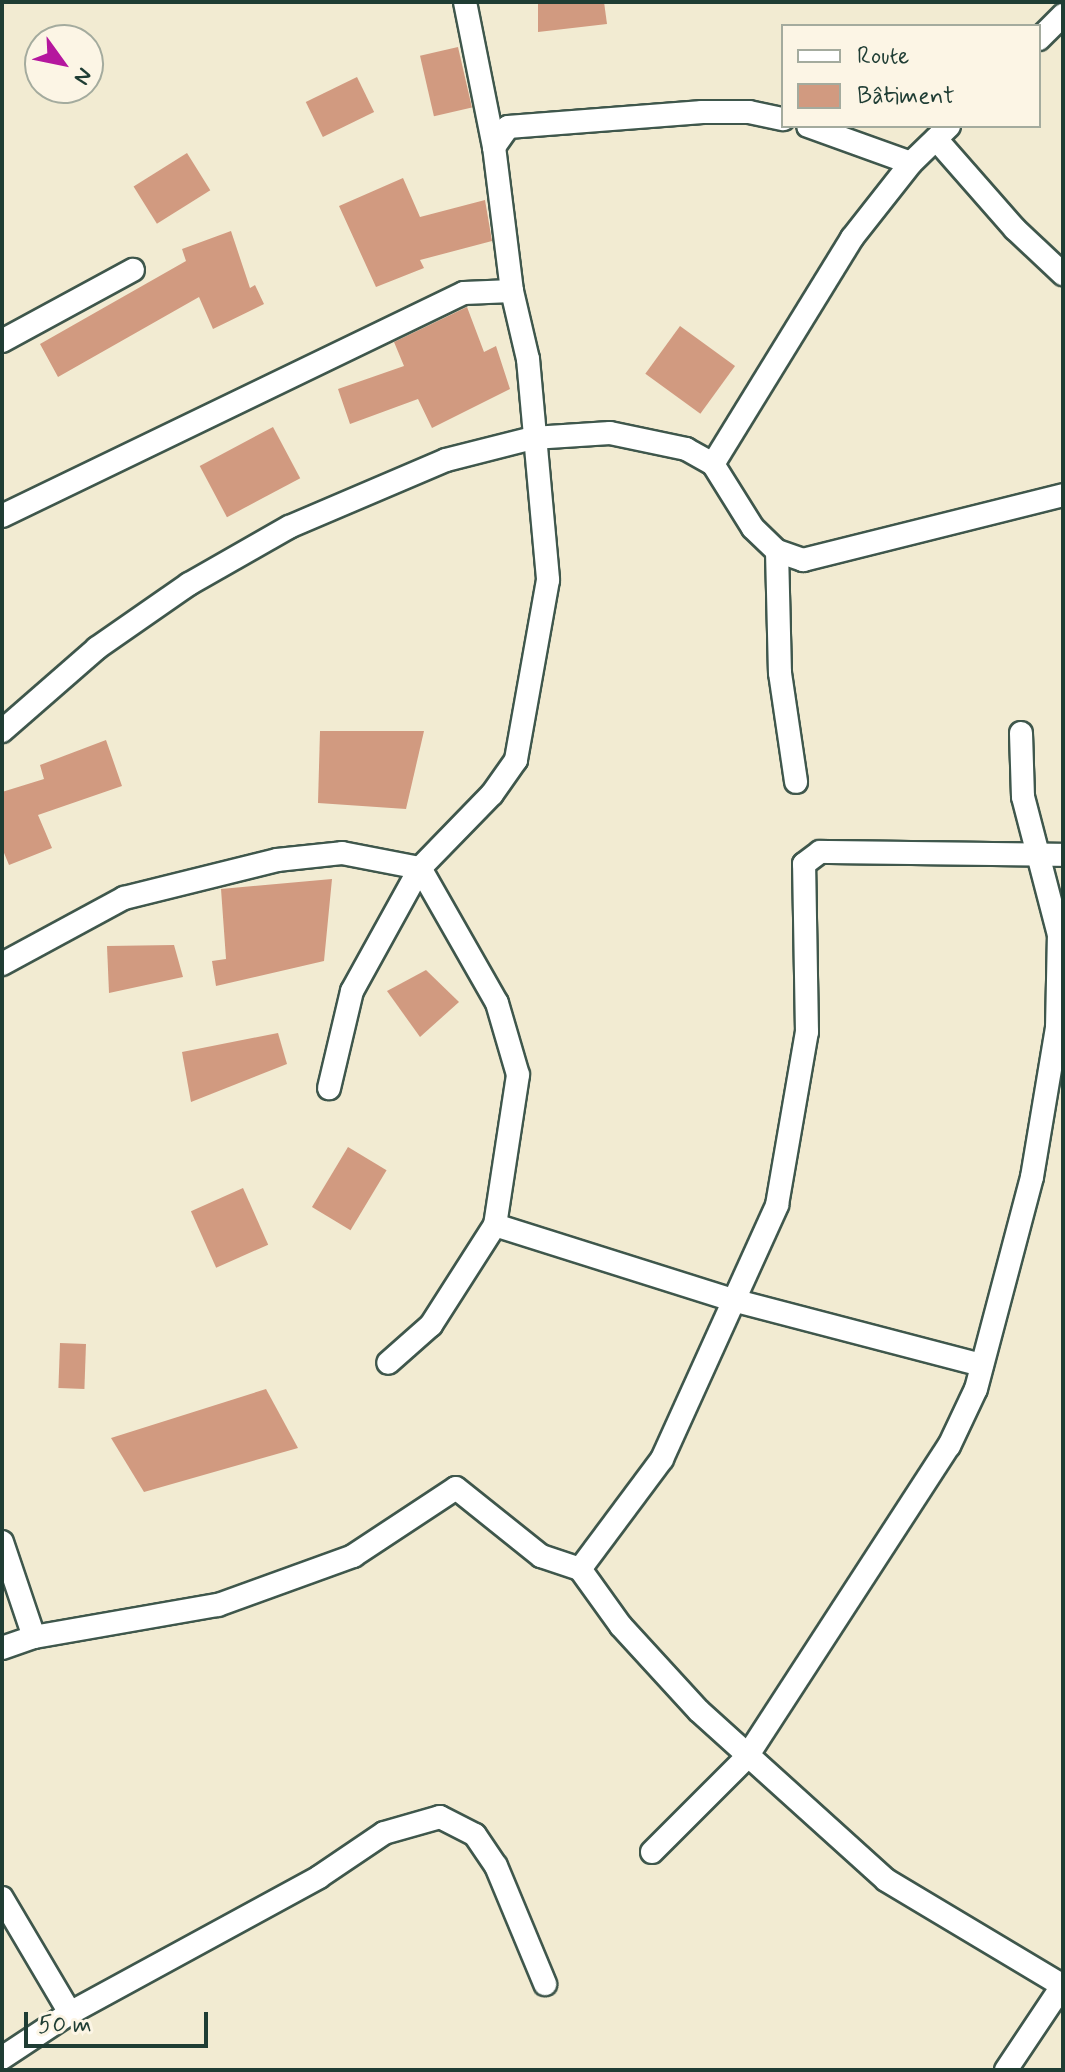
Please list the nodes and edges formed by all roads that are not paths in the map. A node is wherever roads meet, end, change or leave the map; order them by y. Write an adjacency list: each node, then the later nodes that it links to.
1 (465, 2): 7 (street)
2 (1063, 15): 3 (street)
3 (1041, 37)
4 (781, 119): 7 (street)
5 (814, 128): 8 (street)
6 (943, 133): 8 (street); 10 (street)
7 (494, 147): 11 (street)
8 (911, 163): 14 (street)
9 (133, 270): 12 (street)
10 (1063, 274)
11 (512, 291): 13 (street); 16 (street)
12 (2, 341)
13 (533, 438): 14 (street); 18 (street); 23 (street)
14 (713, 464): 17 (street)
15 (1063, 495): 17 (street)
16 (2, 516)
17 (777, 551): 20 (street)
18 (2, 731)
19 (1021, 733): 21 (street)
20 (796, 782)
21 (1036, 855): 22 (street); 27 (street); 29 (street)
22 (1063, 855)
23 (420, 868): 24 (street); 25 (street); 26 (street)
24 (2, 964)
25 (329, 1088)
26 (495, 1225): 27 (street); 28 (street)
27 (736, 1301): 29 (street); 31 (street)
28 (388, 1363)
29 (982, 1365): 34 (street)
30 (2, 1542): 32 (street)
31 (580, 1569): 32 (street); 34 (street)
32 (34, 1637): 33 (street)
33 (2, 1648)
34 (746, 1758): 35 (street); 38 (street)
35 (652, 1852)
36 (2, 1898): 39 (street)
37 (545, 1984): 39 (street)
38 (1063, 1986): 41 (street)
39 (70, 2013): 40 (street)
40 (2, 2058)
41 (1006, 2070)

